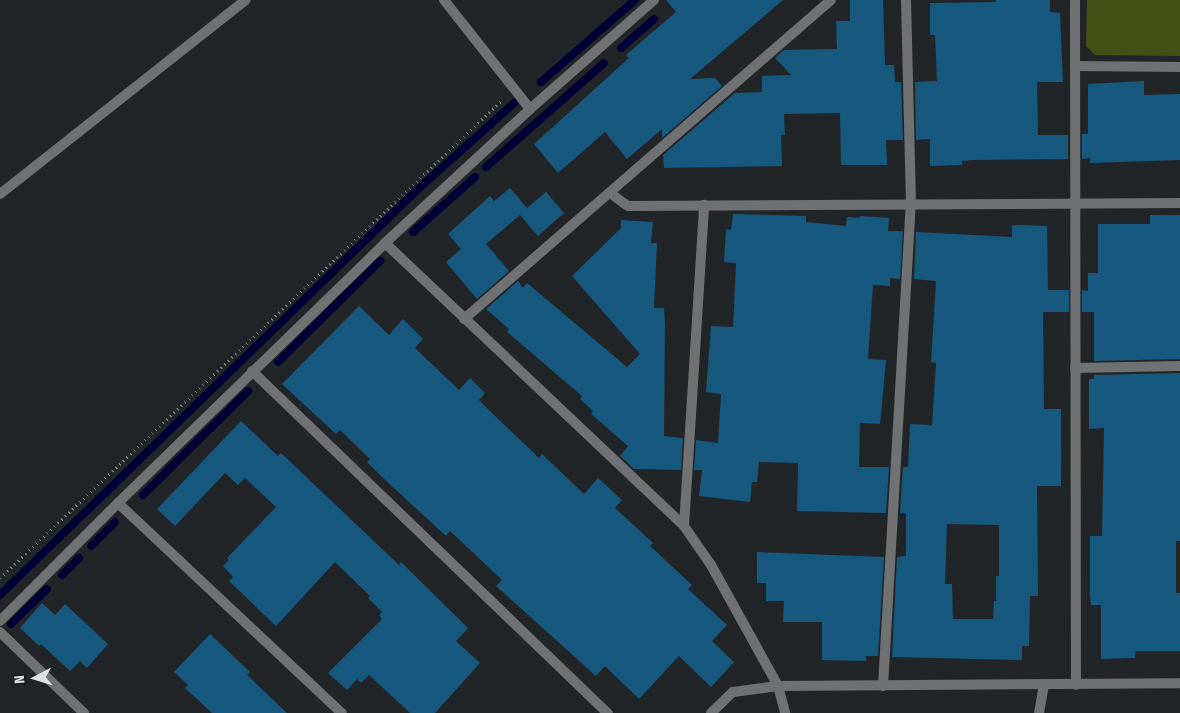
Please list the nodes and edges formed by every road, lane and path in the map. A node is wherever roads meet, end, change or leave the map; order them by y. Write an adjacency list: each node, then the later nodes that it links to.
1 (246, 0): 12 (street)
2 (444, 0): 9 (street)
3 (654, 0): 10 (street)
4 (831, 0): 11 (street)
5 (906, 0): 15 (street)
6 (1075, 0): 7 (street)
7 (1075, 66): 8 (street); 14 (street)
8 (1180, 67)
9 (513, 89): 10 (street); 24 (path)
10 (530, 109): 17 (street)
11 (610, 193): 16 (street); 18 (street)
12 (0, 194)
13 (1180, 202): 14 (street)
14 (1075, 203): 15 (street); 20 (street)
15 (911, 204): 16 (street); 30 (street)
16 (704, 205): 23 (street)
17 (385, 243): 18 (street); 21 (street)
18 (464, 318): 23 (street)
19 (1180, 366): 20 (street)
20 (1075, 368): 28 (street)
21 (252, 371): 22 (street); 34 (street)
22 (118, 503): 25 (street); 33 (street)
23 (684, 526): 29 (street)
24 (0, 578)
25 (0, 622)
26 (0, 632): 32 (street)
27 (1180, 683): 28 (street)
28 (1076, 685): 31 (street)
29 (778, 686): 30 (street); 35 (street); 36 (street)
30 (883, 686): 31 (street)
31 (1044, 686): 37 (street)
32 (84, 713)
33 (342, 713)
34 (608, 713)
35 (711, 713)
36 (785, 713)
37 (1039, 713)

